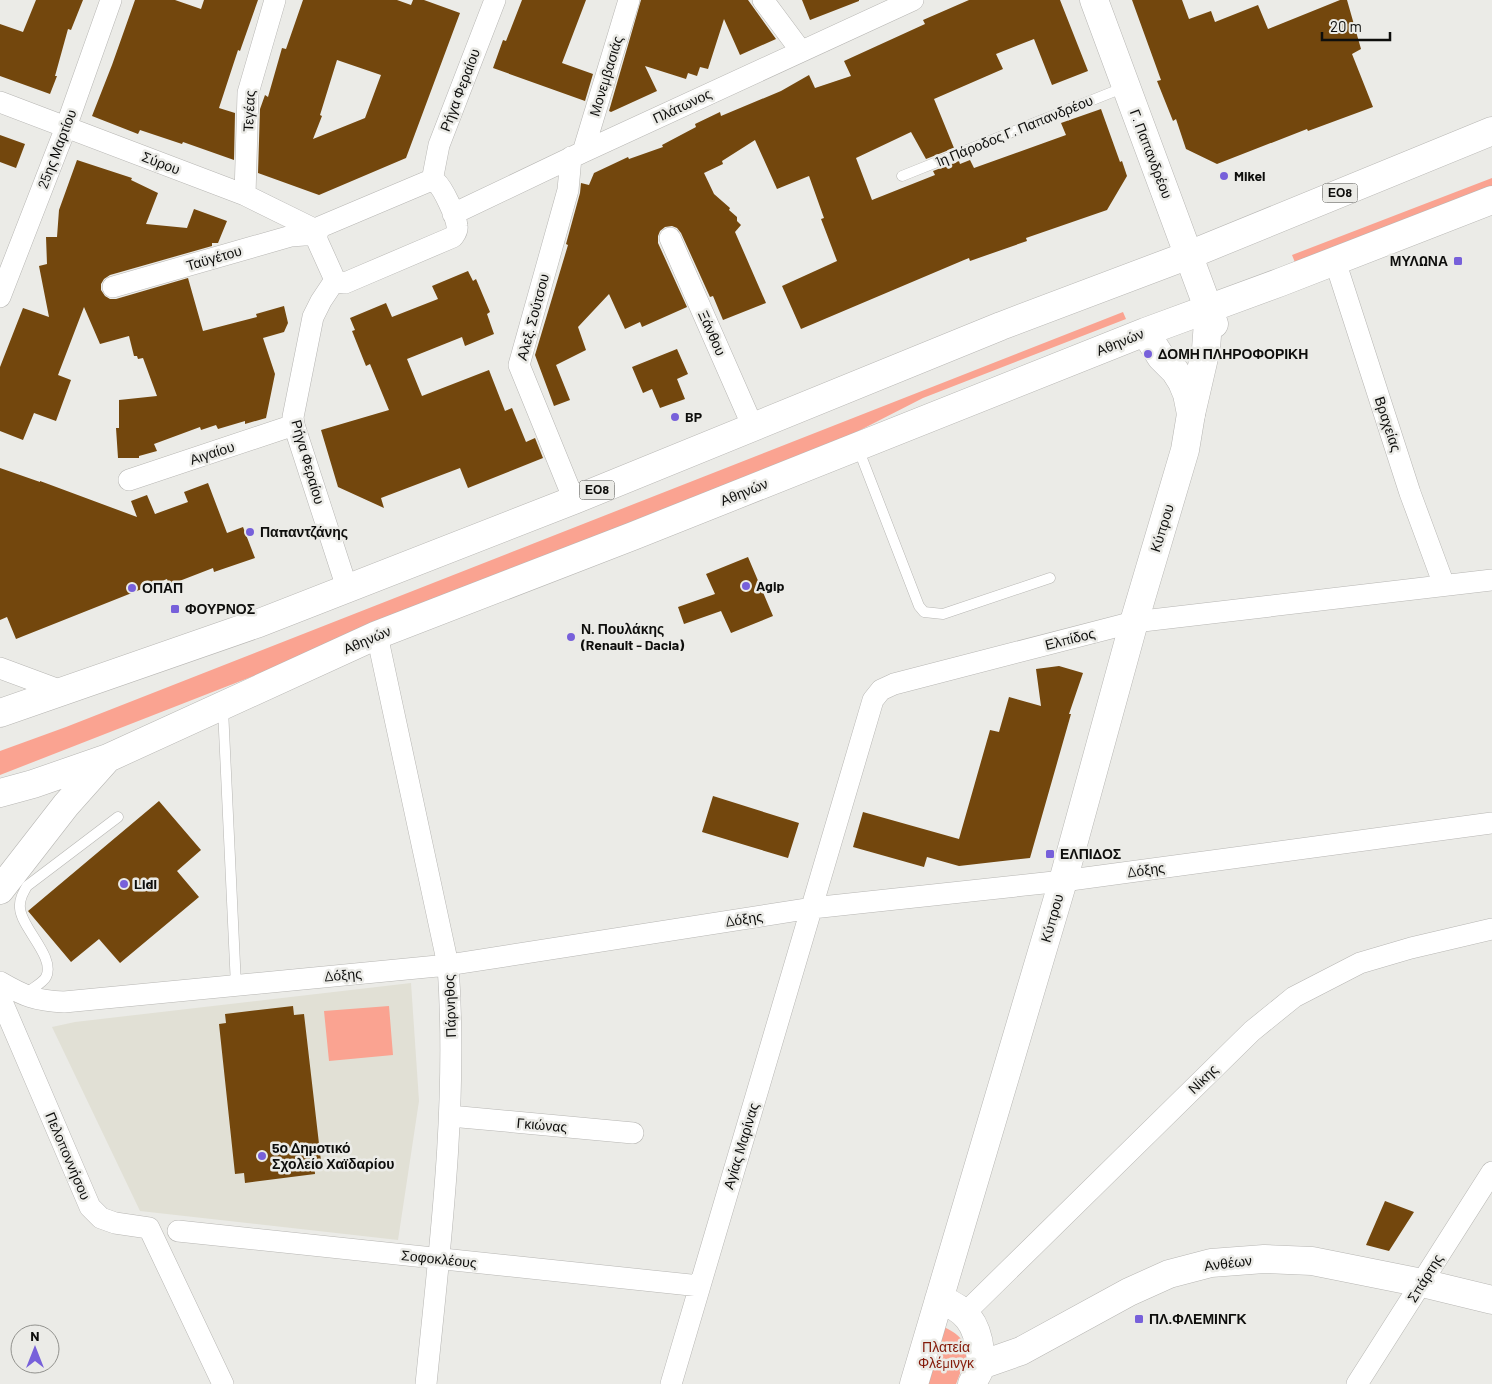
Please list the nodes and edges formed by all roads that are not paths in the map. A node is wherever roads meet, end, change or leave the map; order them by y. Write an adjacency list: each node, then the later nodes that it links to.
1 (111, 0): 11 (street, 25ης Μαρτίου)
2 (275, 0): 16 (street, Τεγέας)
3 (495, 0): 15 (street, Ρήγα Φεραίου)
4 (629, 0): 13 (street, Μονεμβασιάς)
5 (763, 0): 8 (street)
6 (913, 0): 8 (street, Πλάτωνος)
7 (1094, 0): 9 (main road, Γ. Παπανδρέου)
8 (801, 51): 13 (street, Πλάτωνος)
9 (1126, 86): 14 (lane, 1η Πάροδος Γ. Παπανδρέου); 21 (main road, Γ. Παπανδρέου)
10 (0, 102): 11 (street, Σύρου)
11 (66, 127): 16 (street, Σύρου); 25 (street, 25ης Μαρτίου)
12 (1492, 131): 21 (main road, ΕΟ8)
13 (577, 154): 18 (street, Πλάτωνος); 34 (street, Αλεξ. Σούτσου)
14 (902, 176)
15 (432, 181): 18 (street); 19 (street)
16 (245, 195): 19 (street, Σύρου)
17 (1492, 200): 22 (main road, Αθηνών)
18 (453, 214): 23 (street)
19 (318, 232): 23 (street); 24 (street, Ταϋγέτου)
20 (670, 238): 30 (street, Ξάνθου)
21 (1189, 255): 26 (main road, Γ. Παπανδρέου); 30 (main road, ΕΟ8)
22 (1335, 261): 26 (main road, Αθηνών); 37 (street, Βραχείας)
23 (335, 280): 29 (street, Ρήγα Φεραίου)
24 (113, 287)
25 (0, 297)
26 (1209, 308): 27 (main road, Αθηνών); 28 (main road, Κύπρου); 32 (main road, Κύπρου)
27 (1145, 332): 28 (main road); 31 (main road, Αθηνών)
28 (1191, 414): 32 (main road, Κύπρου)
29 (294, 426): 33 (street, Αιγαίου); 38 (street, Ρήγα Φεραίου)
30 (753, 427): 34 (main road, ΕΟ8)
31 (857, 447): 35 (lane); 40 (main road, Αθηνών)
32 (1185, 450): 39 (main road, Κύπρου)
33 (129, 480)
34 (574, 500): 38 (main road, ΕΟ8)
35 (1050, 578)
36 (1492, 580): 37 (street, Ελπίδος)
37 (1444, 585): 39 (street, Ελπίδος)
38 (347, 588): 42 (main road, ΕΟ8)
39 (1134, 622): 49 (main road, Κύπρου); 51 (street, Ελπίδος)
40 (377, 635): 43 (main road, Αθηνών); 53 (street, Πάρνηθος)
41 (0, 668): 42 (street)
42 (62, 691): 44 (main road, ΕΟ8)
43 (223, 705): 45 (main road, Αθηνών); 55 (lane)
44 (0, 713)
45 (108, 758): 46 (main road, Αθηνών); 50 (main road)
46 (0, 793)
47 (118, 817): 56 (lane)
48 (1492, 823): 49 (street, Δόξης)
49 (1063, 881): 51 (street, Δόξης); 65 (main road, Κύπρου)
50 (0, 890)
51 (812, 908): 53 (street, Δόξης); 64 (street, Αγίας Μαρίνας)
52 (1492, 929): 67 (street, Νίκης)
53 (448, 965): 55 (street, Δόξης); 58 (street, Πάρνηθος)
54 (0, 982): 56 (street, Δόξης)
55 (236, 986): 56 (street, Δόξης)
56 (23, 995)
57 (0, 996): 69 (street, Πελοποννήσου)
58 (450, 1116): 59 (street, Γκιώνας); 62 (street, Πάρνηθος)
59 (633, 1134)
60 (1492, 1172): 63 (street, Σπάρτης)
61 (178, 1231): 62 (street, Σοφοκλέους)
62 (438, 1259): 64 (street, Σοφοκλέους); 70 (street, Πάρνηθος)
63 (1422, 1283): 66 (main road, Ανθέων); 68 (main road, Ανθέων); 73 (street, Σπάρτης)
64 (700, 1286): 71 (street, Αγίας Μαρίνας)
65 (939, 1299): 67 (main road); 72 (main road, Κύπρου)
66 (1492, 1300)
67 (965, 1312): 68 (main road, Ανθέων)
68 (976, 1375)
69 (223, 1384)
70 (426, 1384)
71 (671, 1384)
72 (914, 1384)
73 (1357, 1384)

